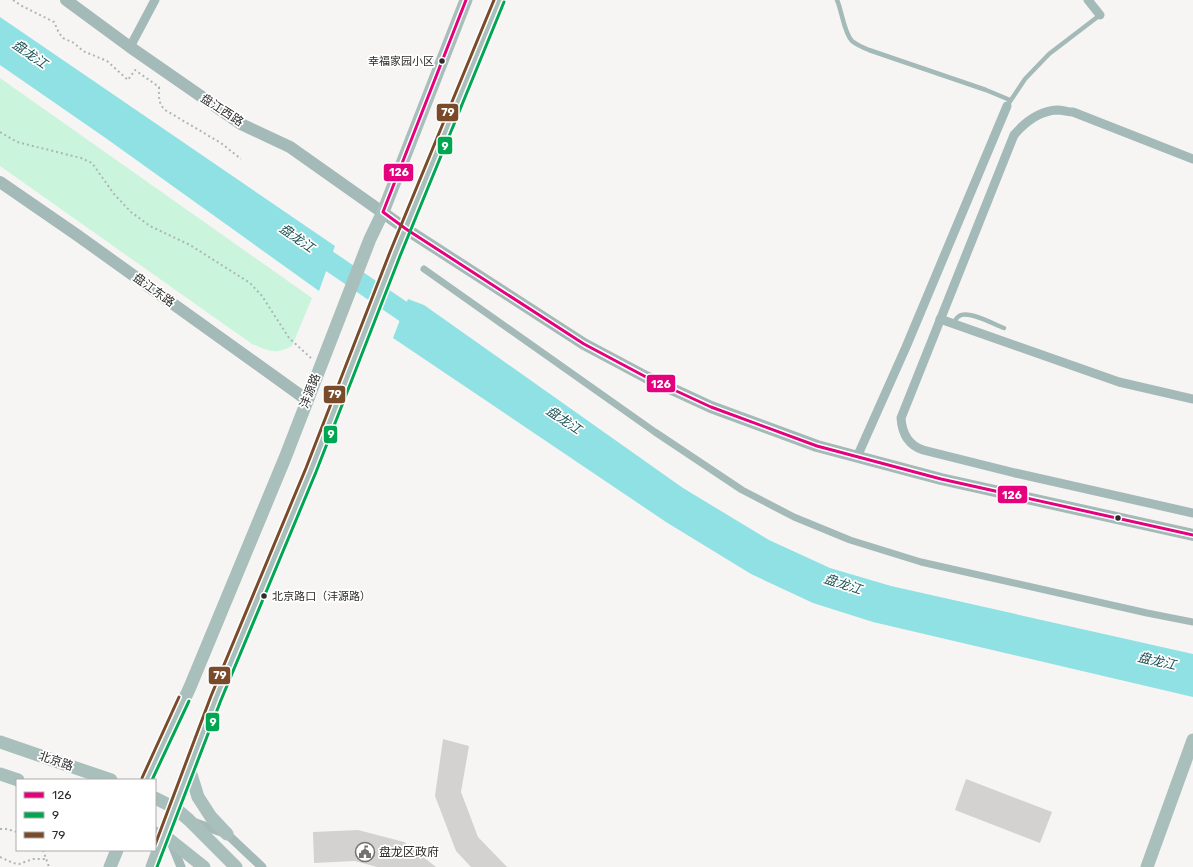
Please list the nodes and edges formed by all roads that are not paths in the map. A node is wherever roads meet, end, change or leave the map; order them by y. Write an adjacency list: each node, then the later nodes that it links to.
1 (66, 0): 8 (street, 盘江西路)
2 (155, 0): 8 (street)
3 (466, 0): 12 (main road, 沣源路)
4 (499, 0): 13 (main road)
5 (836, 0): 9 (lane)
6 (1088, 0): 7 (street)
7 (1100, 15): 9 (lane)
8 (130, 47): 12 (street, 盘江西路)
9 (1008, 103): 20 (street)
10 (1193, 159): 15 (street)
11 (0, 182): 19 (street, 盘江东路)
12 (383, 212): 13 (street, 盘江西路); 19 (main road, 沣源路)
13 (406, 229): 20 (street, 盘江西路); 26 (main road)
14 (424, 269): 23 (street)
15 (940, 319): 16 (street); 21 (street)
16 (953, 324): 17 (lane); 18 (street)
17 (1004, 328)
18 (1193, 399)
19 (307, 400): 30 (main road, 沣源路)
20 (857, 457): 22 (street, 盘江西路)
21 (1193, 513)
22 (1193, 535)
23 (1193, 622)
24 (1193, 740): 43 (main road)
25 (0, 742): 29 (main road, 北京路)
26 (189, 768): 32 (main road); 34 (main road)
27 (0, 774): 28 (main road)
28 (16, 779)
29 (108, 779)
30 (147, 779)
31 (156, 798): 32 (main road)
32 (175, 808): 33 (main road); 35 (main road)
33 (189, 820): 34 (street); 41 (main road)
34 (227, 834): 42 (street)
35 (163, 837): 38 (main road); 39 (street); 40 (main road)
36 (117, 851): 37 (main road)
37 (110, 867)
38 (152, 867)
39 (181, 867)
40 (204, 867)
41 (236, 867)
42 (262, 867)
43 (1147, 867)

